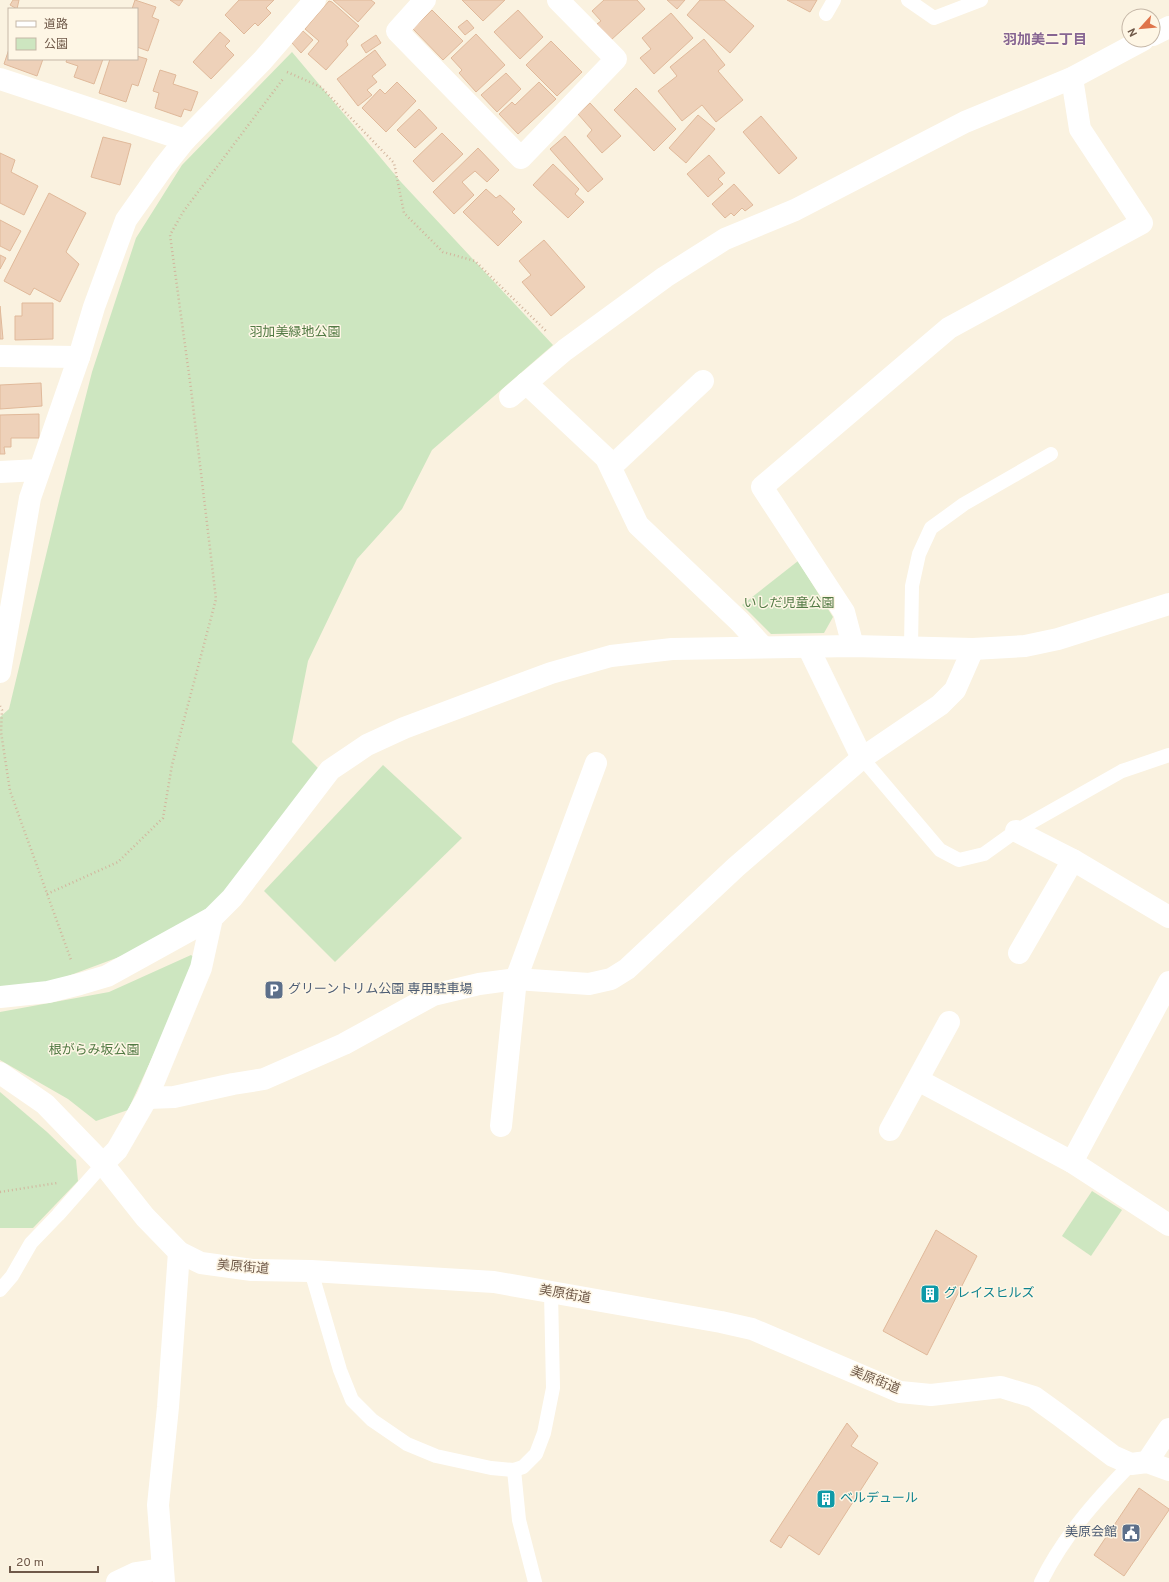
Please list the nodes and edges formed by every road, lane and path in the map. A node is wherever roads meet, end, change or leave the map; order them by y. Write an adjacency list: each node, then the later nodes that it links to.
1 (315, 0): 9 (street)
2 (425, 0): 3 (street)
3 (558, 0)
4 (834, 0): 7 (lane)
5 (908, 0): 6 (lane)
6 (981, 0)
7 (826, 14)
8 (1128, 48): 11 (street)
9 (262, 61): 10 (path); 13 (street)
10 (289, 72): 14 (path); 35 (path)
11 (1072, 78): 14 (street); 23 (street)
12 (0, 79): 13 (street)
13 (185, 140): 16 (street)
14 (565, 350): 19 (street)
15 (0, 356): 16 (street)
16 (79, 357): 20 (street)
17 (703, 381): 19 (street)
18 (1051, 454): 25 (lane)
19 (611, 467): 26 (street)
20 (39, 470): 21 (street); 28 (street)
21 (0, 472)
22 (1169, 604): 27 (street)
23 (853, 646): 24 (street); 25 (street)
24 (808, 647): 26 (street); 31 (street)
25 (911, 647): 27 (street)
26 (764, 648): 37 (street)
27 (973, 649): 31 (street)
28 (0, 672)
29 (0, 706): 35 (path)
30 (1169, 755): 33 (lane)
31 (862, 758): 33 (lane); 39 (street)
32 (596, 763): 39 (street)
33 (1016, 831): 34 (street)
34 (1073, 860): 36 (street); 38 (street)
35 (47, 894): 41 (path)
36 (1169, 917)
37 (212, 918): 41 (street); 46 (street)
38 (1019, 953)
39 (516, 979): 46 (street); 47 (street)
40 (1169, 982): 49 (street)
41 (80, 984): 42 (street)
42 (0, 996)
43 (949, 1022): 45 (street)
44 (0, 1073): 50 (street, 美原街道)
45 (918, 1080): 48 (street); 49 (street)
46 (147, 1098): 50 (street)
47 (501, 1126)
48 (890, 1130)
49 (1072, 1162): 53 (street)
50 (103, 1164): 52 (lane); 54 (street, 美原街道)
51 (0, 1192): 52 (path)
52 (76, 1195): 56 (lane)
53 (1169, 1225)
54 (179, 1252): 55 (street, 美原街道); 62 (street)
55 (311, 1271): 57 (street, 美原街道); 60 (lane)
56 (0, 1290)
57 (551, 1292): 59 (street, 美原街道); 60 (lane)
58 (1169, 1429): 59 (street)
59 (1139, 1463): 61 (street, 美原街道); 65 (lane)
60 (514, 1470): 64 (lane)
61 (1169, 1470)
62 (163, 1575): 63 (street)
63 (117, 1582)
64 (535, 1582)
65 (1040, 1582)

